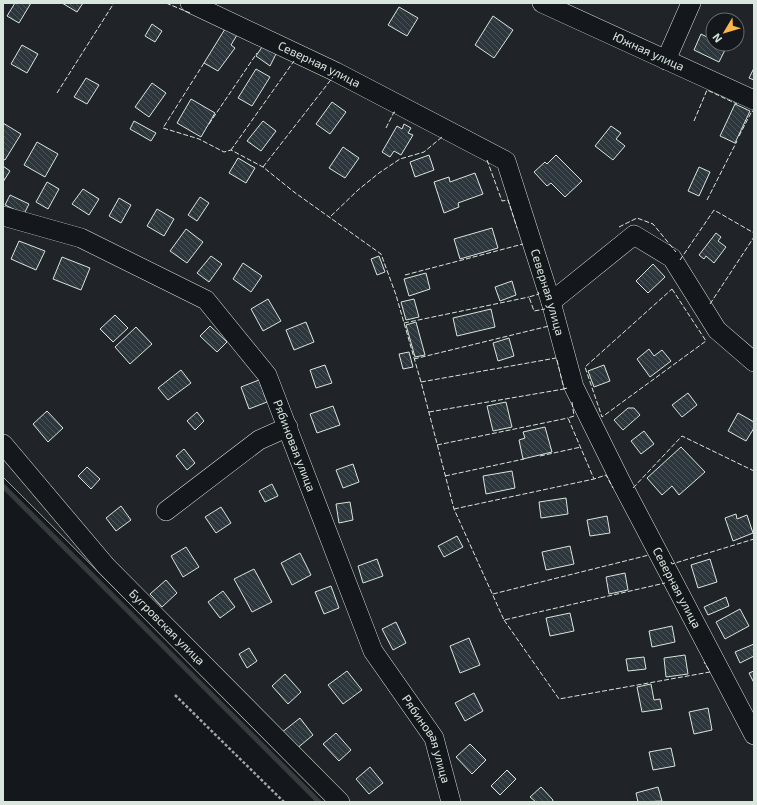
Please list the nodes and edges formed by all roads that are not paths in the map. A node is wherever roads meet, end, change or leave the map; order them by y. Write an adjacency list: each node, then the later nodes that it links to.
1 (190, 3): 7 (street, Северная улица)
2 (542, 3): 4 (street, Южная улица)
3 (691, 3): 4 (street)
4 (666, 60): 5 (street, Южная улица)
5 (754, 100)
6 (3, 216): 9 (street, Рябиновая улица)
7 (551, 302): 8 (street); 12 (street, Северная улица)
8 (754, 362)
9 (288, 427): 11 (street); 14 (street, Рябиновая улица)
10 (3, 444): 13 (street, Бугровская улица)
11 (166, 511)
12 (754, 735)
13 (340, 802)
14 (451, 802)

